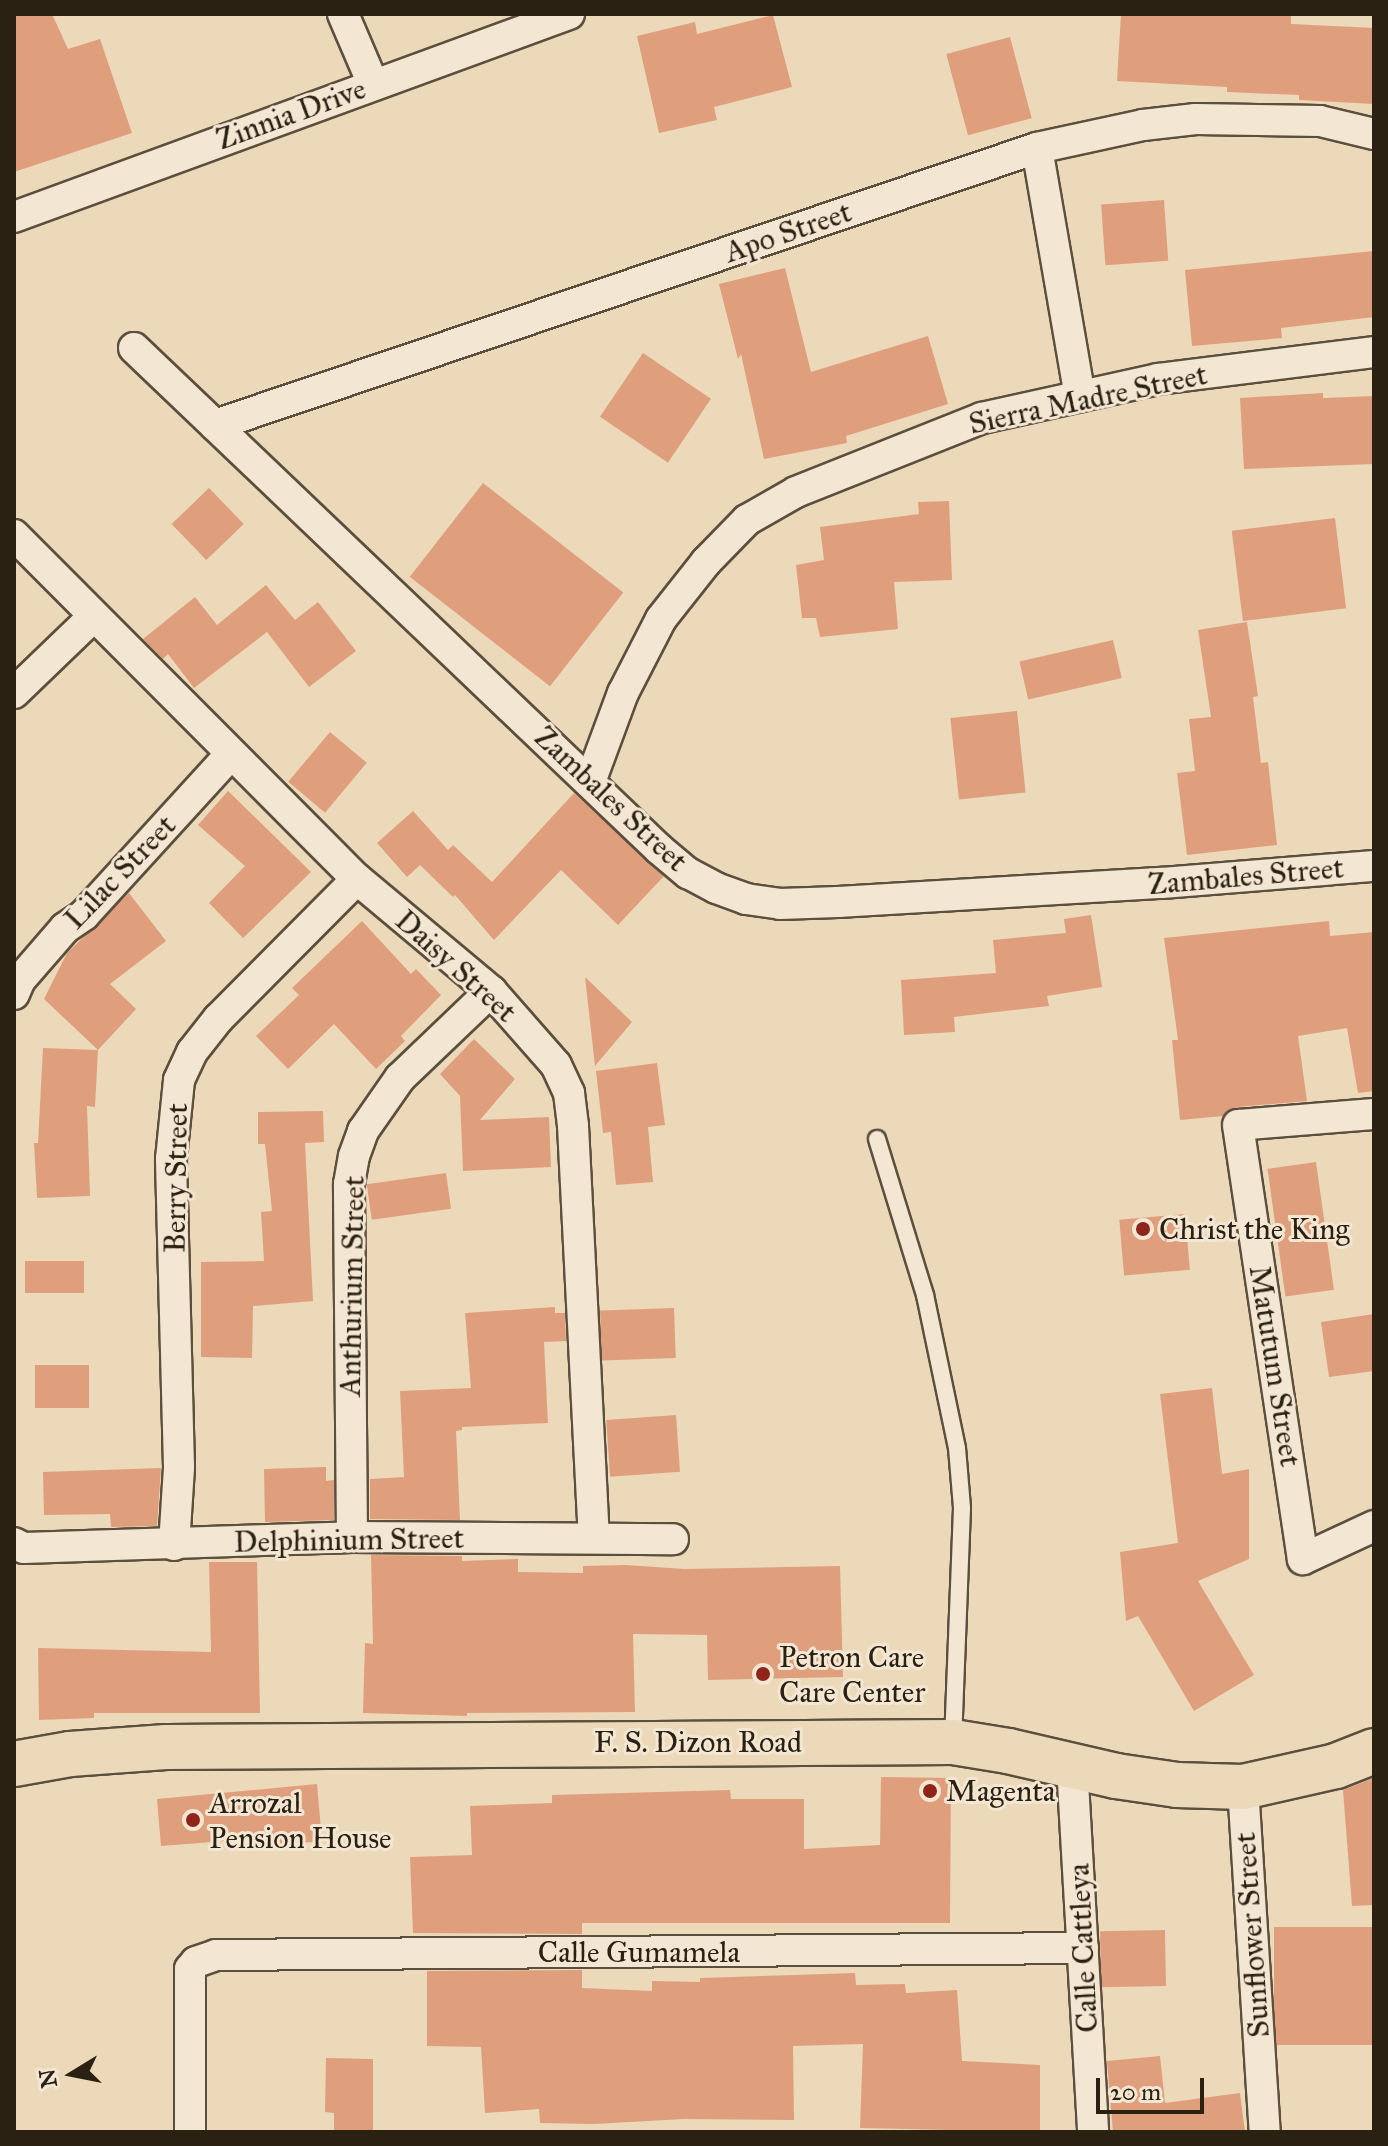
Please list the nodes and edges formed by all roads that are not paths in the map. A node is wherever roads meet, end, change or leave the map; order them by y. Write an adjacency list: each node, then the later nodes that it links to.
1 (343, 14): 3 (street)
2 (569, 14): 3 (street, Zinnia Drive)
3 (373, 84): 6 (street, Zinnia Drive)
4 (1374, 134): 5 (street, Apo Street)
5 (1037, 148): 9 (street); 10 (street, Apo Street)
6 (14, 217)
7 (134, 348): 10 (street, Zambales Street)
8 (1374, 352): 9 (street, Sierra Madre Street)
9 (1080, 396): 15 (street, Sierra Madre Street)
10 (215, 425): 15 (street, Zambales Street)
11 (14, 535): 12 (street, Daisy Street)
12 (94, 616): 13 (street); 14 (street, Daisy Street)
13 (14, 693)
14 (231, 754): 17 (street, Daisy Street); 19 (street, Lilac Street)
15 (590, 782): 16 (street, Zambales Street)
16 (1374, 866)
17 (357, 879): 18 (street, Daisy Street); 26 (street, Berry Street)
18 (491, 991): 23 (street, Anthurium Street); 24 (street, Daisy Street)
19 (14, 994)
20 (1374, 1114): 22 (street, Matutum Street)
21 (877, 1139): 28 (lane)
22 (1374, 1526)
23 (352, 1537): 24 (street, Delphinium Street); 26 (street, Delphinium Street)
24 (594, 1537): 25 (street, Delphinium Street)
25 (673, 1539)
26 (174, 1545): 27 (street, Delphinium Street)
27 (19, 1546)
28 (953, 1742): 30 (main road, F. S. Dizon Road); 31 (main road, F. S. Dizon Road)
29 (1374, 1751): 32 (main road, F. S. Dizon Road)
30 (14, 1764)
31 (1072, 1765): 32 (main road, F. S. Dizon Road); 33 (street, Calle Cattleya)
32 (1243, 1787): 36 (street, Sunflower Street)
33 (1083, 1948): 34 (street, Calle Gumamela); 35 (street, Calle Cattleya)
34 (190, 2132)
35 (1093, 2132)
36 (1265, 2132)

